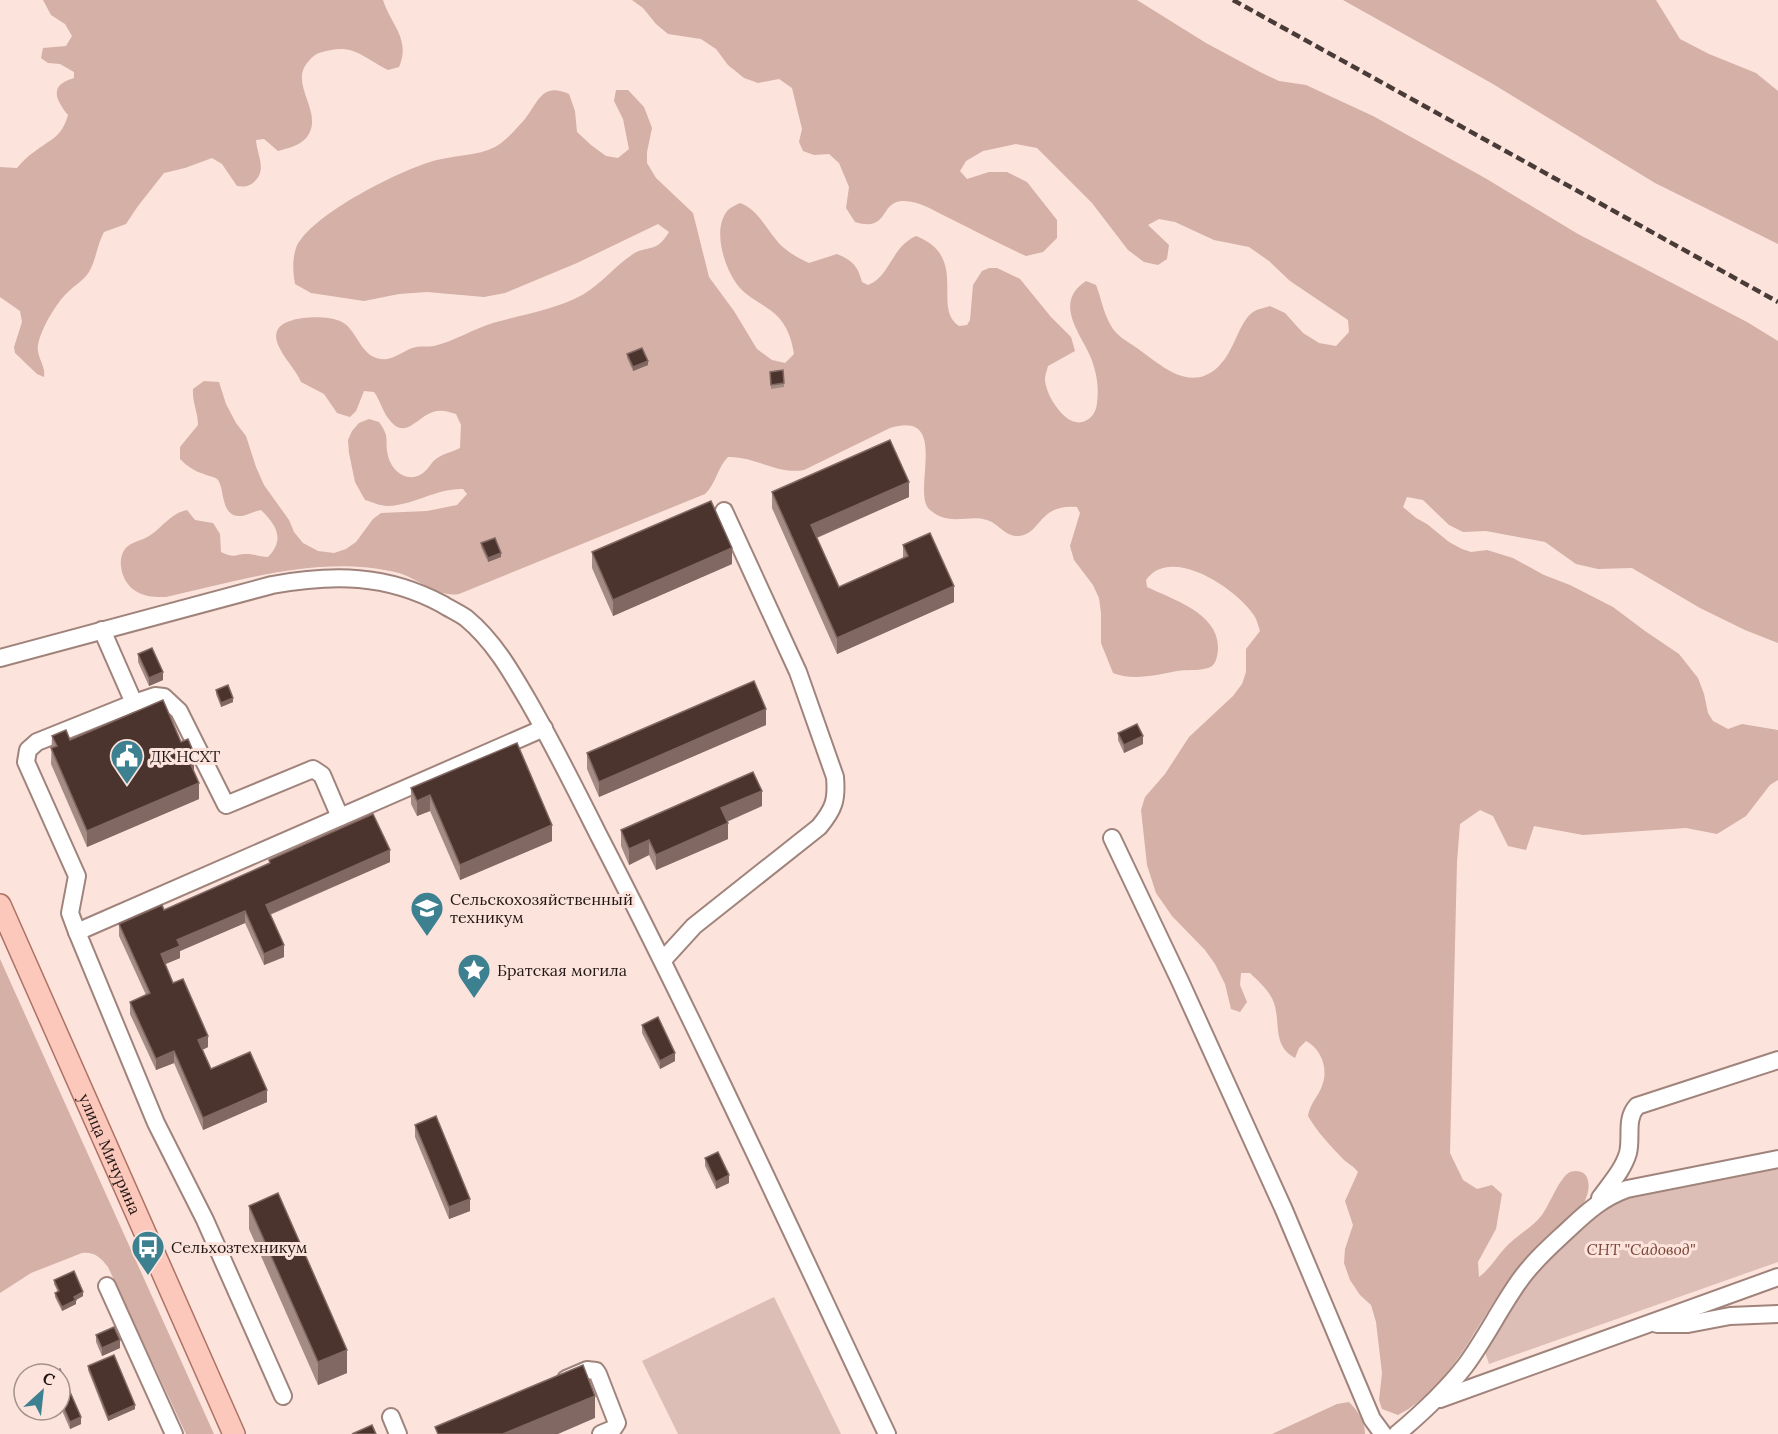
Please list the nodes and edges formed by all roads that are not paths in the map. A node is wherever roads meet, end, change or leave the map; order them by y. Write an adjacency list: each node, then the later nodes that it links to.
1 (724, 511): 10 (street)
2 (102, 630): 3 (street); 4 (street); 5 (street)
3 (0, 658)
4 (134, 703): 6 (street); 9 (street)
5 (544, 728): 6 (street); 10 (street)
6 (340, 817): 9 (street)
7 (1112, 838): 27 (street)
8 (0, 905): 23 (main road, улица Мичурина)
9 (77, 932): 19 (street)
10 (663, 960): 26 (street)
11 (1778, 1059): 13 (street)
12 (1778, 1159): 13 (street)
13 (1593, 1206): 20 (street)
14 (1778, 1277): 17 (street)
15 (107, 1286): 22 (street)
16 (1778, 1314): 17 (street)
17 (1645, 1324): 20 (street)
18 (554, 1384): 25 (street)
19 (283, 1395)
20 (1432, 1403): 28 (street)
21 (391, 1417): 24 (street)
22 (174, 1434)
23 (234, 1434)
24 (398, 1434)
25 (601, 1434)
26 (887, 1434)
27 (1383, 1434)
28 (1397, 1434)

